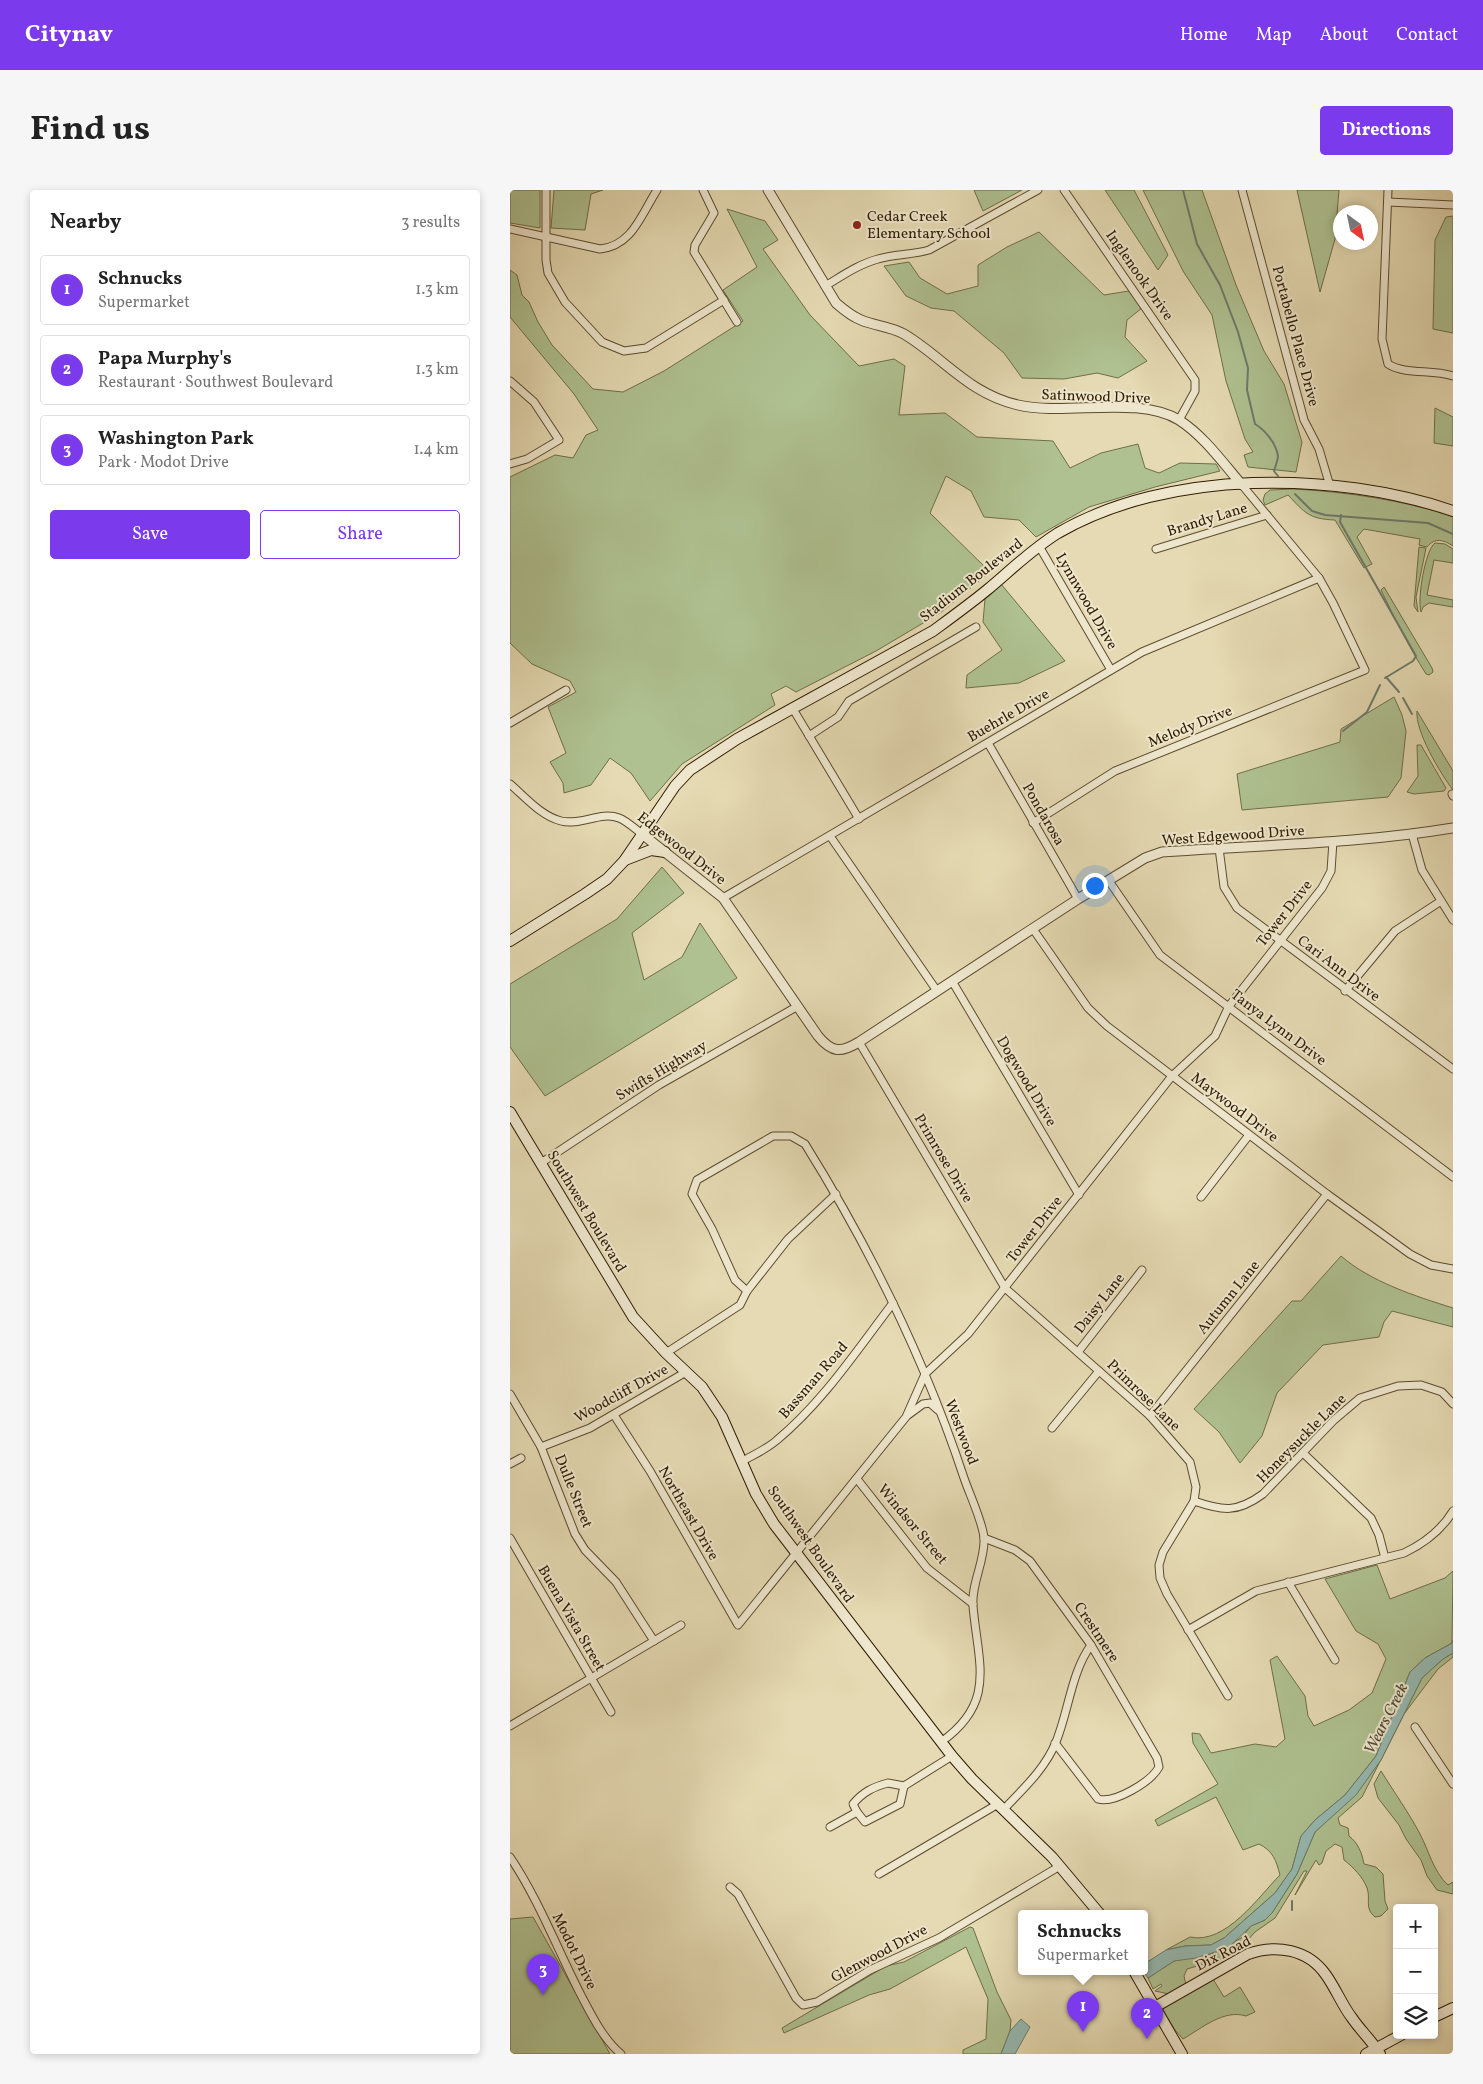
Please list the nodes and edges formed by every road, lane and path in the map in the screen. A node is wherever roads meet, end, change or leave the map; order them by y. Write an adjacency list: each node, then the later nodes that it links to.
1 (546, 190): 12 (street)
2 (657, 190): 12 (street)
3 (703, 190): 14 (street)
4 (768, 190): 13 (street, Satinwood Drive)
5 (1038, 190): 13 (street)
6 (1064, 190): 18 (street, Inglenook Drive)
7 (1242, 190): 21 (street, Portabello Place Drive)
8 (1388, 190): 9 (street)
9 (1388, 202): 10 (street); 16 (street)
10 (1453, 206)
11 (510, 229): 12 (street)
12 (547, 236): 14 (street)
13 (825, 286): 18 (street, Satinwood Drive)
14 (724, 300): 15 (street)
15 (737, 322)
16 (1453, 376)
17 (510, 381): 19 (street)
18 (1178, 420): 20 (street, Satinwood Drive)
19 (510, 464)
20 (1242, 485): 21 (main road, Stadium Boulevard); 23 (street, Satinwood Drive); 24 (main road, Stadium Boulevard)
21 (1330, 486): 22 (main road, Stadium Boulevard)
22 (1453, 511)
23 (1267, 515): 25 (street, Brandy Lane); 26 (street, Satinwood Drive)
24 (1039, 546): 28 (street, Lynnwood Drive); 31 (main road, Stadium Boulevard)
25 (1156, 549)
26 (1319, 578): 28 (street, Buehrle Drive); 29 (street, Satinwood Drive)
27 (976, 627): 33 (street)
28 (1111, 670): 34 (street, Buehrle Drive)
29 (1365, 670): 37 (street, Melody Drive)
30 (566, 690): 32 (street)
31 (793, 709): 33 (street); 39 (main road, Stadium Boulevard)
32 (510, 723)
33 (809, 736): 36 (street)
34 (988, 743): 36 (street, Buehrle Drive); 37 (street, Pondarosa)
35 (510, 784): 39 (street, Edgewood Drive)
36 (859, 819): 41 (street, Buehrle Drive)
37 (1033, 823): 48 (street, Pondarosa)
38 (1453, 828): 40 (street, West Edgewood Drive)
39 (642, 834): 44 (street, Edgewood Drive); 45 (main road, Stadium Boulevard)
40 (1412, 834): 42 (street, West Edgewood Drive); 49 (street)
41 (830, 836): 47 (street, Buehrle Drive); 55 (street)
42 (1333, 841): 43 (street, West Edgewood Drive); 53 (street, Tower Drive)
43 (1219, 848): 46 (street, West Edgewood Drive); 53 (street, Cari Ann Drive)
44 (665, 852): 45 (main road); 47 (street, Edgewood Drive)
45 (624, 861): 52 (main road, Stadium Boulevard)
46 (1109, 881): 48 (street, West Edgewood Drive); 58 (street, Tanya Lynn Drive)
47 (723, 898): 57 (street, Edgewood Drive)
48 (1078, 899): 51 (street, West Edgewood Drive)
49 (1441, 901): 50 (street); 56 (street)
50 (1453, 920)
51 (1033, 929): 54 (street, West Edgewood Drive); 61 (street, Maywood Drive)
52 (510, 941)
53 (1280, 941): 56 (street, Cari Ann Drive); 58 (street, Tower Drive)
54 (952, 981): 55 (street, West Edgewood Drive); 68 (street, Dogwood Drive)
55 (937, 991): 59 (street, West Edgewood Drive)
56 (1345, 991): 60 (street, Cari Ann Drive)
57 (798, 1006): 59 (street, Edgewood Drive); 64 (street, Swifts Highway)
58 (1229, 1006): 61 (street, Tower Drive); 65 (street, Tanya Lynn Drive)
59 (859, 1042): 72 (street, Primrose Drive)
60 (1453, 1069)
61 (1172, 1076): 63 (street, Maywood Drive); 68 (street, Tower Drive)
62 (510, 1112): 64 (main road, Southwest Boulevard)
63 (1249, 1135): 67 (street, Maywood Drive); 69 (street)
64 (541, 1163): 76 (main road, Southwest Boulevard)
65 (1453, 1177)
66 (836, 1194): 73 (street); 73 (street, Westwood); 74 (street, Westwood)
67 (1327, 1194): 70 (street, Maywood Drive); 84 (street, Autumn Lane)
68 (1079, 1195): 72 (street, Tower Drive)
69 (1201, 1197)
70 (1453, 1269)
71 (1142, 1270): 75 (street, Daisy Lane)
72 (1005, 1288): 75 (street, Primrose Lane); 79 (street, Tower Drive)
73 (747, 1291): 76 (street)
74 (893, 1302): 79 (street, Westwood); 90 (street, Bassman Road)
75 (1078, 1352): 77 (street, Primrose Lane)
76 (666, 1353): 78 (main road, Southwest Boulevard)
77 (1099, 1371): 84 (street, Primrose Lane); 86 (street)
78 (686, 1372): 83 (street, Woodcliff Drive); 90 (main road, Southwest Boulevard)
79 (925, 1374): 82 (street, Westwood); 85 (street, Tower Drive)
80 (510, 1394): 87 (street, Dulle Street)
81 (1453, 1404): 88 (street, Honeysuckle Lane)
82 (939, 1411): 85 (street); 96 (street, Westwood)
83 (614, 1415): 87 (street, Woodcliff Drive); 102 (street, Northeast Drive)
84 (1150, 1416): 93 (street, Primrose Lane)
85 (906, 1417): 92 (street, Tower Drive)
86 (1052, 1428)
87 (541, 1447): 104 (street, Dulle Street)
88 (1303, 1453): 93 (street, Honeysuckle Lane); 98 (street)
89 (521, 1458): 91 (street)
90 (741, 1462): 97 (main road, Southwest Boulevard)
91 (510, 1464)
92 (857, 1479): 97 (street, Tower Drive); 100 (street, Windsor Street)
93 (1194, 1501): 103 (street)
94 (1453, 1511): 98 (street)
95 (510, 1538): 107 (street, Buena Vista Street)
96 (984, 1538): 100 (street, Westwood); 105 (street, Crestmere)
97 (796, 1554): 102 (street, Tower Drive); 112 (main road, Southwest Boulevard)
98 (1385, 1558): 99 (street)
99 (1288, 1582): 103 (street); 106 (street)
100 (973, 1604): 112 (street, Westwood)
101 (681, 1625): 104 (street)
102 (738, 1625)
103 (1188, 1630): 108 (street)
104 (654, 1641): 107 (street)
105 (1091, 1645): 113 (street); 113 (street, Crestmere)
106 (1335, 1660)
107 (591, 1679): 109 (street, Buena Vista Street); 110 (street)
108 (1228, 1696)
109 (611, 1712)
110 (510, 1726)
111 (1415, 1727): 115 (street)
112 (941, 1742): 114 (main road, Southwest Boulevard)
113 (1055, 1743): 117 (street)
114 (952, 1756): 116 (street); 117 (main road, Southwest Boulevard)
115 (1453, 1784)
116 (904, 1786): 118 (street); 118 (street)
117 (1001, 1807): 121 (main road, Southwest Boulevard); 122 (street)
118 (856, 1812): 119 (street)
119 (830, 1827)
120 (510, 1857): 133 (street, Modot Drive)
121 (1060, 1866): 123 (street, Glenwood Drive); 124 (main road, Southwest Boulevard)
122 (879, 1874)
123 (730, 1887)
124 (1097, 1910)
125 (1136, 1975): 126 (main road)
126 (1147, 1994): 127 (main road); 128 (main road)
127 (1177, 1995): 128 (main road, Dix Road); 132 (main road, Dix Road)
128 (1155, 2007): 134 (main road)
129 (1453, 2008): 130 (main road)
130 (1438, 2015)
131 (1396, 2039): 132 (main road)
132 (1379, 2051): 135 (main road)
133 (621, 2054)
134 (1182, 2054)
135 (1366, 2054)

